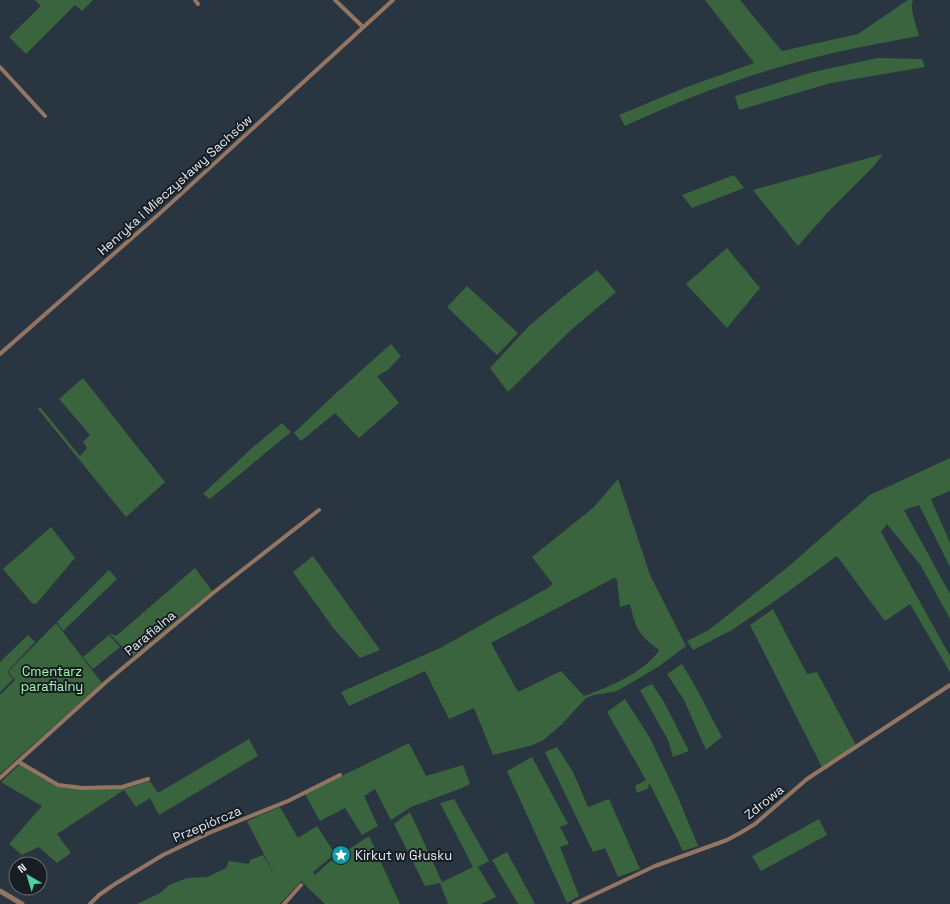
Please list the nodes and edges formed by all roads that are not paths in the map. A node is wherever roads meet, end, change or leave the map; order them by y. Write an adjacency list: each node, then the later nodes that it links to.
1 (335, 0): 3 (street)
2 (393, 0): 3 (street, Henryka i Mieczysławy Sachsów)
3 (362, 28): 6 (street, Henryka i Mieczysławy Sachsów)
4 (0, 67): 5 (street)
5 (46, 116)
6 (0, 354)
7 (319, 510): 9 (street, Parafialna)
8 (950, 685): 18 (street, Zdrowa)
9 (19, 762): 11 (street, Parafialna); 12 (street)
10 (340, 775): 16 (street, Przepiórcza)
11 (0, 778)
12 (148, 779)
13 (301, 885): 17 (street)
14 (0, 891): 15 (street)
15 (22, 904)
16 (90, 904)
17 (284, 904)
18 (574, 904)

